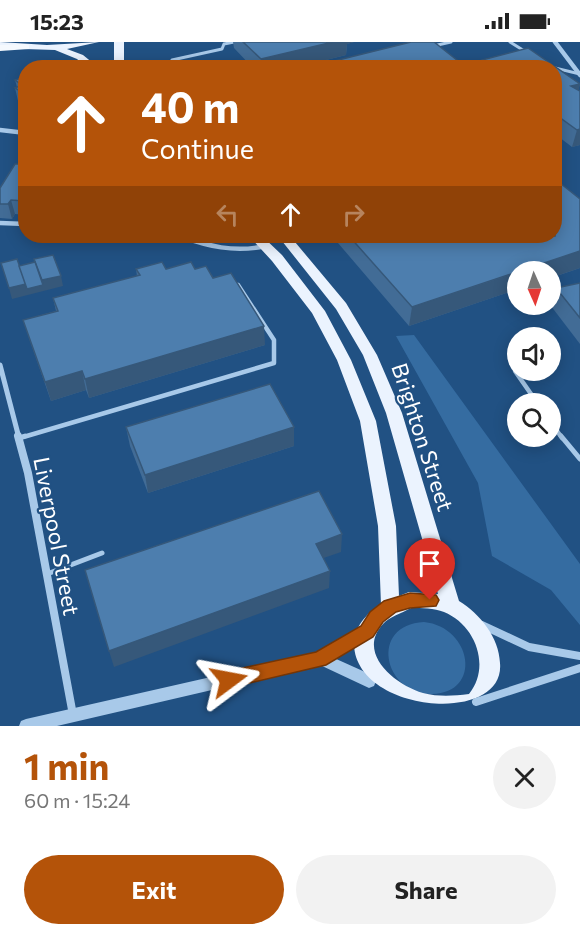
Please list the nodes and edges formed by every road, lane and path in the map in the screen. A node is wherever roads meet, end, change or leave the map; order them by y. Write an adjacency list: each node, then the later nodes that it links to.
1 (0, 42): 8 (main road)
2 (94, 42): 10 (main road)
3 (119, 42): 14 (main road)
4 (234, 42): 15 (lane)
5 (451, 42): 11 (lane)
6 (510, 42): 12 (lane)
7 (555, 42): 17 (street)
8 (25, 47): 9 (highway); 10 (main road)
9 (0, 48)
10 (55, 48): 13 (main road)
11 (441, 53)
12 (534, 57)
13 (84, 60)
14 (119, 60)
15 (172, 60)
16 (562, 69): 17 (lane)
17 (579, 72)
18 (0, 130): 19 (street)
19 (18, 132)
20 (0, 223): 21 (lane)
21 (18, 224)
22 (204, 243): 23 (lane)
23 (257, 243)
24 (262, 243): 33 (main road)
25 (290, 243): 34 (main road, Brighton Street)
26 (228, 283): 29 (lane)
27 (0, 365): 29 (street, Liverpool Street)
28 (561, 436): 30 (lane)
29 (19, 438): 32 (street, Liverpool Street)
30 (580, 459)
31 (102, 553): 32 (lane)
32 (47, 574): 42 (street, Liverpool Street)
33 (390, 607): 34 (main road); 36 (main road)
34 (451, 607): 35 (main road)
35 (468, 617): 37 (street); 41 (main road)
36 (367, 631): 38 (street); 40 (main road)
37 (580, 657)
38 (320, 659): 40 (street); 42 (street)
39 (580, 668): 41 (street)
40 (369, 681): 43 (main road)
41 (476, 702): 43 (main road)
42 (73, 716): 44 (street)
43 (457, 720)
44 (26, 726)

